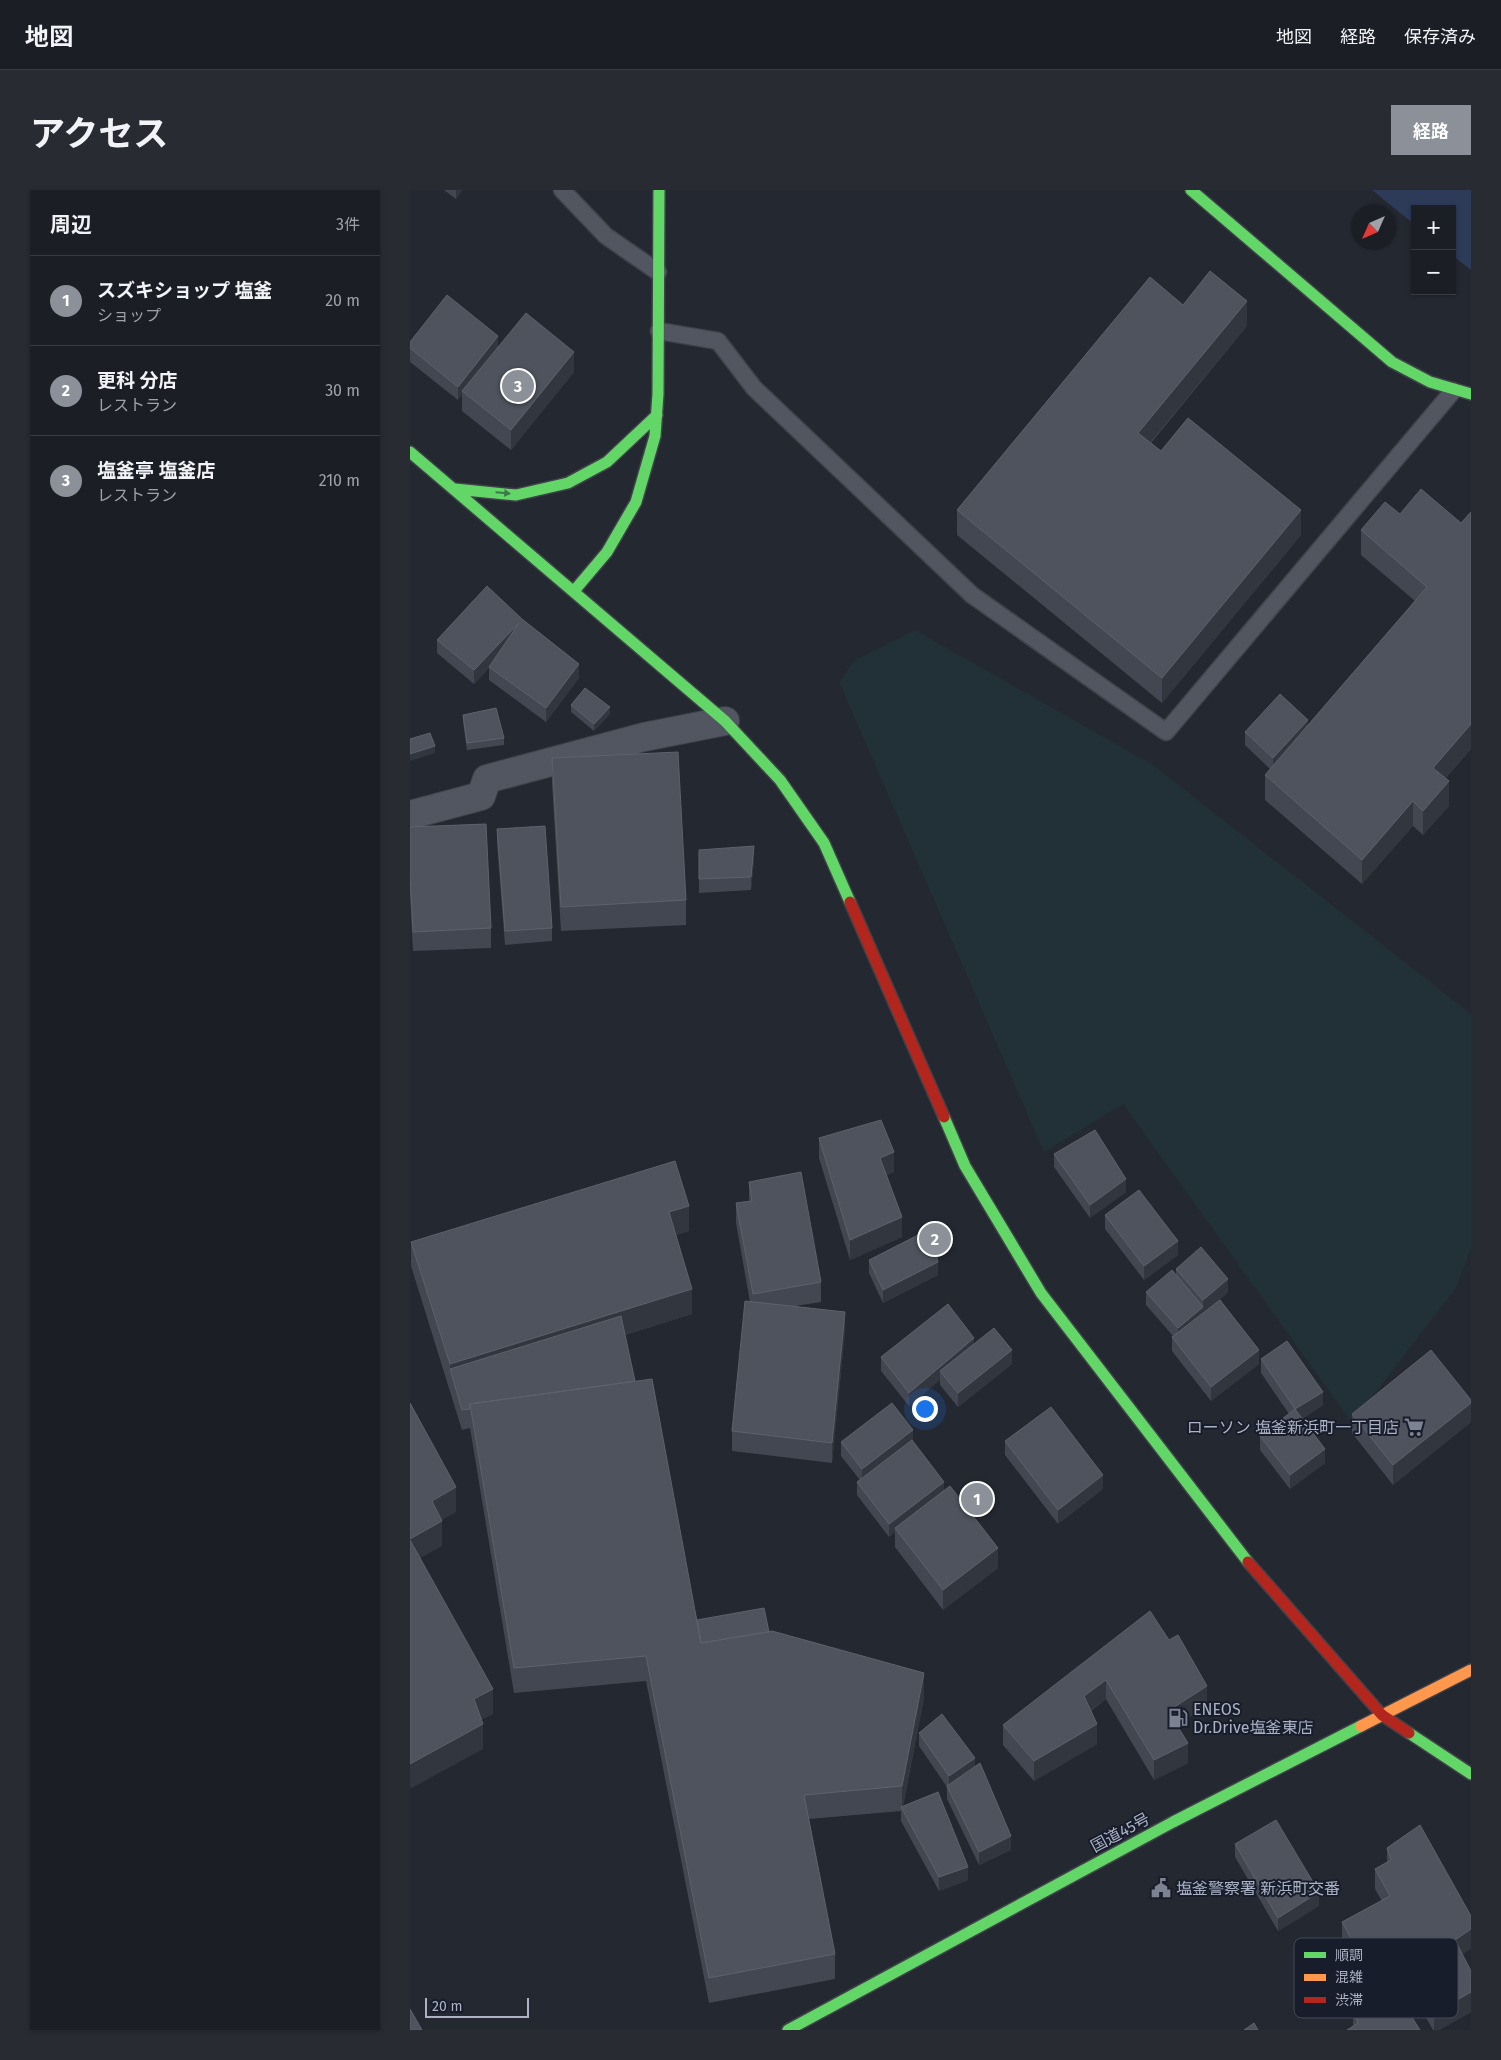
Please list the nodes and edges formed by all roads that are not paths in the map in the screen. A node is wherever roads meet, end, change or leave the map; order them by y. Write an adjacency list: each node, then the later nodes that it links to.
1 (562, 190): 4 (lane)
2 (659, 190): 4 (main road)
3 (1191, 190): 6 (main road)
4 (658, 272): 5 (main road)
5 (658, 331): 6 (lane); 8 (main road)
6 (1453, 391): 7 (main road)
7 (1471, 394)
8 (657, 416): 10 (main road, one-way to 8); 11 (main road)
9 (410, 452): 10 (main road)
10 (454, 489): 11 (main road)
11 (574, 591): 12 (main road)
12 (725, 721): 13 (street); 15 (main road)
13 (410, 815)
14 (1471, 1670): 15 (main road, 国道45号)
15 (1382, 1715): 16 (main road); 17 (main road, 国道45号)
16 (1471, 1774)
17 (788, 2030)

